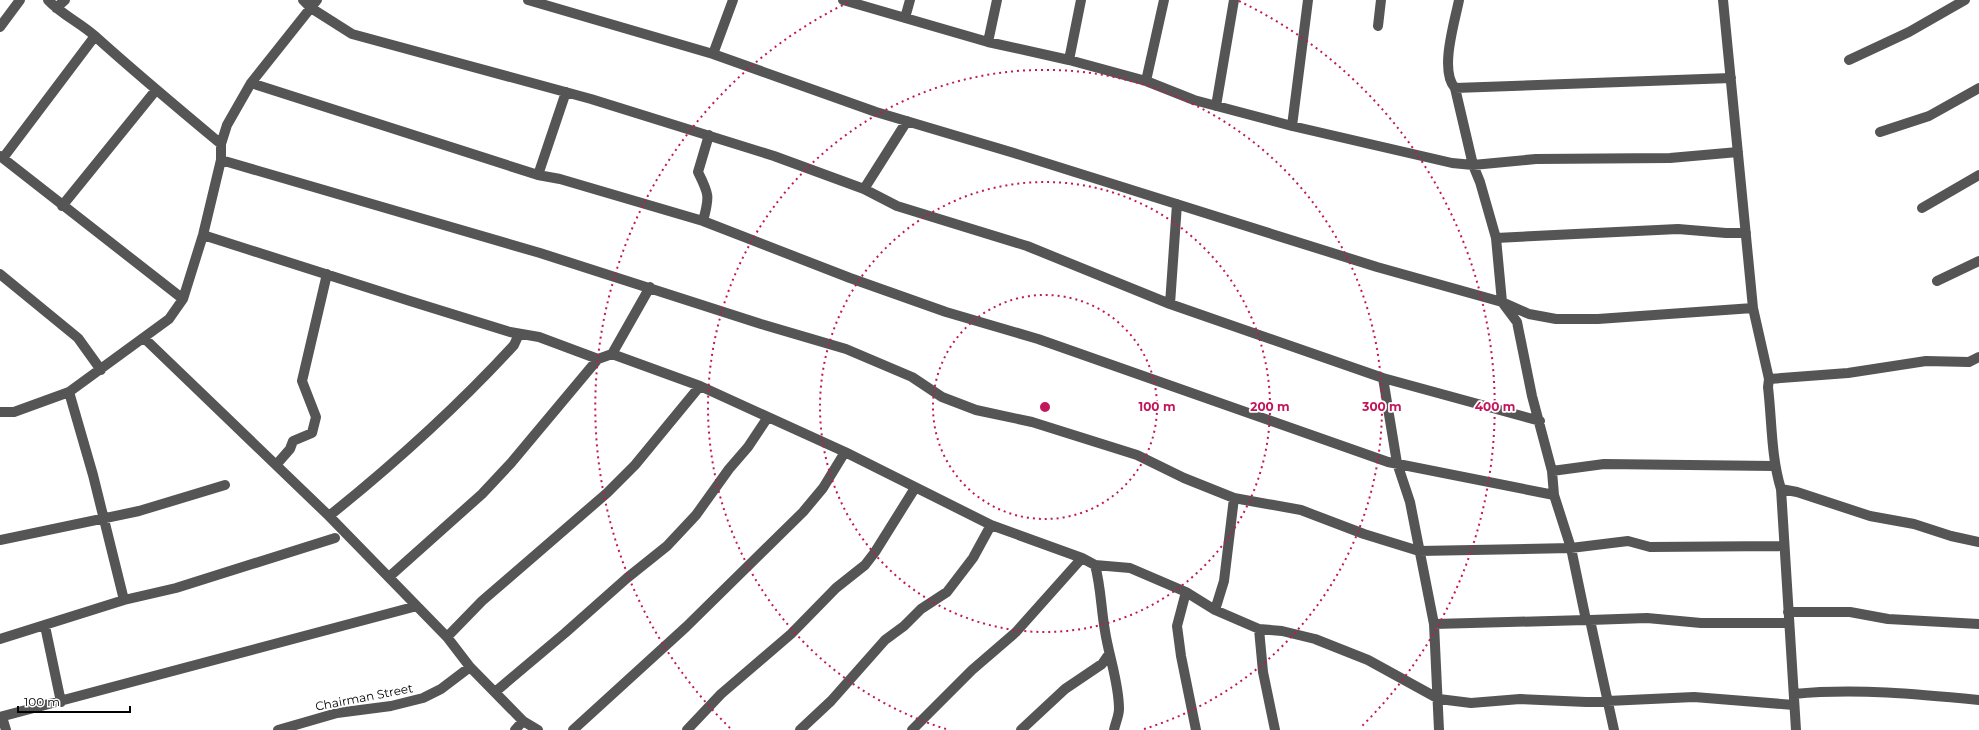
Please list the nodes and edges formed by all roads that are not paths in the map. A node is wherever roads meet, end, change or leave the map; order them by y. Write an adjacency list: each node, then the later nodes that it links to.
1 (20, 0): 22 (street)
2 (48, 0): 19 (street)
3 (65, 0): 19 (street)
4 (303, 0): 18 (street)
5 (528, 0): 25 (street)
6 (733, 0): 25 (street)
7 (844, 0): 20 (street)
8 (910, 0): 20 (street)
9 (997, 0): 24 (street)
10 (1081, 0): 26 (street)
11 (1164, 0): 29 (street)
12 (1234, 0): 35 (street)
13 (1308, 0): 37 (street)
14 (1381, 0): 21 (street)
15 (1459, 0): 31 (street)
16 (1723, 0): 28 (street)
17 (1965, 0): 27 (street)
18 (314, 4): 30 (street); 34 (street)
19 (56, 8): 23 (street)
20 (905, 18): 24 (street)
21 (1378, 26)
22 (0, 27)
23 (95, 36): 33 (street); 42 (street)
24 (988, 42): 26 (street)
25 (713, 54): 36 (street)
26 (1069, 60): 29 (street)
27 (1849, 60)
28 (1731, 78): 31 (street); 41 (street)
29 (1146, 81): 35 (street)
30 (251, 83): 40 (street); 45 (street)
31 (1455, 88): 44 (street)
32 (1979, 88): 38 (street)
33 (156, 90): 40 (street); 49 (street)
34 (566, 92): 39 (street); 45 (street)
35 (1216, 106): 37 (street)
36 (907, 121): 47 (street); 48 (street)
37 (1292, 126): 44 (street)
38 (1880, 132)
39 (709, 135): 47 (street); 51 (street)
40 (221, 144): 43 (street)
41 (1738, 152): 44 (street); 52 (street)
42 (1, 157): 49 (street)
43 (221, 160): 53 (street); 59 (street)
44 (1473, 165): 54 (street)
45 (538, 175): 51 (street)
46 (1979, 175): 50 (street)
47 (864, 189): 62 (street)
48 (1177, 204): 61 (street); 62 (street)
49 (62, 206): 60 (street)
50 (1922, 208)
51 (703, 221): 78 (street)
52 (1746, 233): 54 (street); 63 (street)
53 (203, 235): 57 (street); 60 (street)
54 (1496, 238): 61 (street)
55 (1979, 261): 58 (street)
56 (0, 274): 69 (street)
57 (327, 274): 64 (street); 79 (street)
58 (1937, 281)
59 (650, 287): 66 (street); 86 (street)
60 (183, 299): 65 (street)
61 (1502, 302): 63 (street); 76 (street)
62 (1170, 304): 70 (street)
63 (1753, 308): 71 (street)
64 (519, 334): 68 (street); 87 (street)
65 (144, 338): 69 (street); 79 (street)
66 (612, 354): 68 (street); 72 (street)
67 (1979, 357): 71 (street)
68 (598, 359): 98 (street)
69 (101, 370): 73 (street)
70 (1383, 378): 76 (street); 78 (street)
71 (1769, 380): 80 (street)
72 (700, 386): 75 (street); 110 (street)
73 (70, 392): 74 (street); 88 (street)
74 (0, 412)
75 (768, 417): 77 (street); 114 (street)
76 (1540, 422): 81 (street)
77 (846, 452): 83 (street); 127 (street)
78 (1396, 463): 85 (street); 95 (street)
79 (276, 465): 87 (street)
80 (1774, 466): 81 (street); 84 (street)
81 (1552, 471): 85 (street)
82 (225, 485): 88 (street)
83 (915, 488): 89 (street); 128 (street)
84 (1781, 490): 92 (street); 93 (street)
85 (1554, 495): 94 (street)
86 (1234, 498): 95 (street); 102 (street)
87 (329, 516): 98 (street)
88 (104, 520): 91 (street); 100 (street)
89 (990, 525): 96 (street); 129 (street)
90 (335, 538): 100 (street)
91 (0, 540)
92 (1979, 542)
93 (1784, 546): 94 (street); 103 (street)
94 (1571, 548): 95 (street); 104 (street)
95 (1419, 551): 106 (street)
96 (1082, 558): 97 (street); 130 (street)
97 (1095, 565): 99 (street); 112 (street)
98 (390, 577): 101 (street)
99 (1186, 592): 102 (street); 133 (street)
100 (124, 600): 108 (street)
101 (418, 606): 110 (street); 119 (street)
102 (1215, 610): 109 (street)
103 (1788, 612): 105 (street); 107 (street)
104 (1588, 620): 105 (street); 106 (street); 118 (street)
105 (1789, 623): 115 (street)
106 (1434, 624): 116 (street)
107 (1979, 624)
108 (45, 626): 111 (street); 119 (street)
109 (1259, 629): 116 (street); 134 (street)
110 (447, 637): 113 (street)
111 (0, 639)
112 (1109, 654): 131 (street); 132 (street)
113 (470, 667): 114 (street); 124 (street, Chairman Street)
114 (495, 692): 122 (street)
115 (1794, 694): 117 (street); 120 (street)
116 (1439, 699): 118 (street); 135 (street)
117 (1979, 700)
118 (1608, 701): 120 (street); 136 (street)
119 (61, 702): 121 (street)
120 (1794, 705): 137 (street)
121 (1, 717): 123 (street)
122 (523, 721): 125 (street); 126 (street)
123 (6, 730)
124 (278, 730)
125 (515, 730)
126 (538, 730)
127 (573, 730)
128 (687, 730)
129 (800, 730)
130 (912, 730)
131 (1021, 730)
132 (1114, 730)
133 (1196, 730)
134 (1275, 730)
135 (1439, 730)
136 (1614, 730)
137 (1796, 730)

